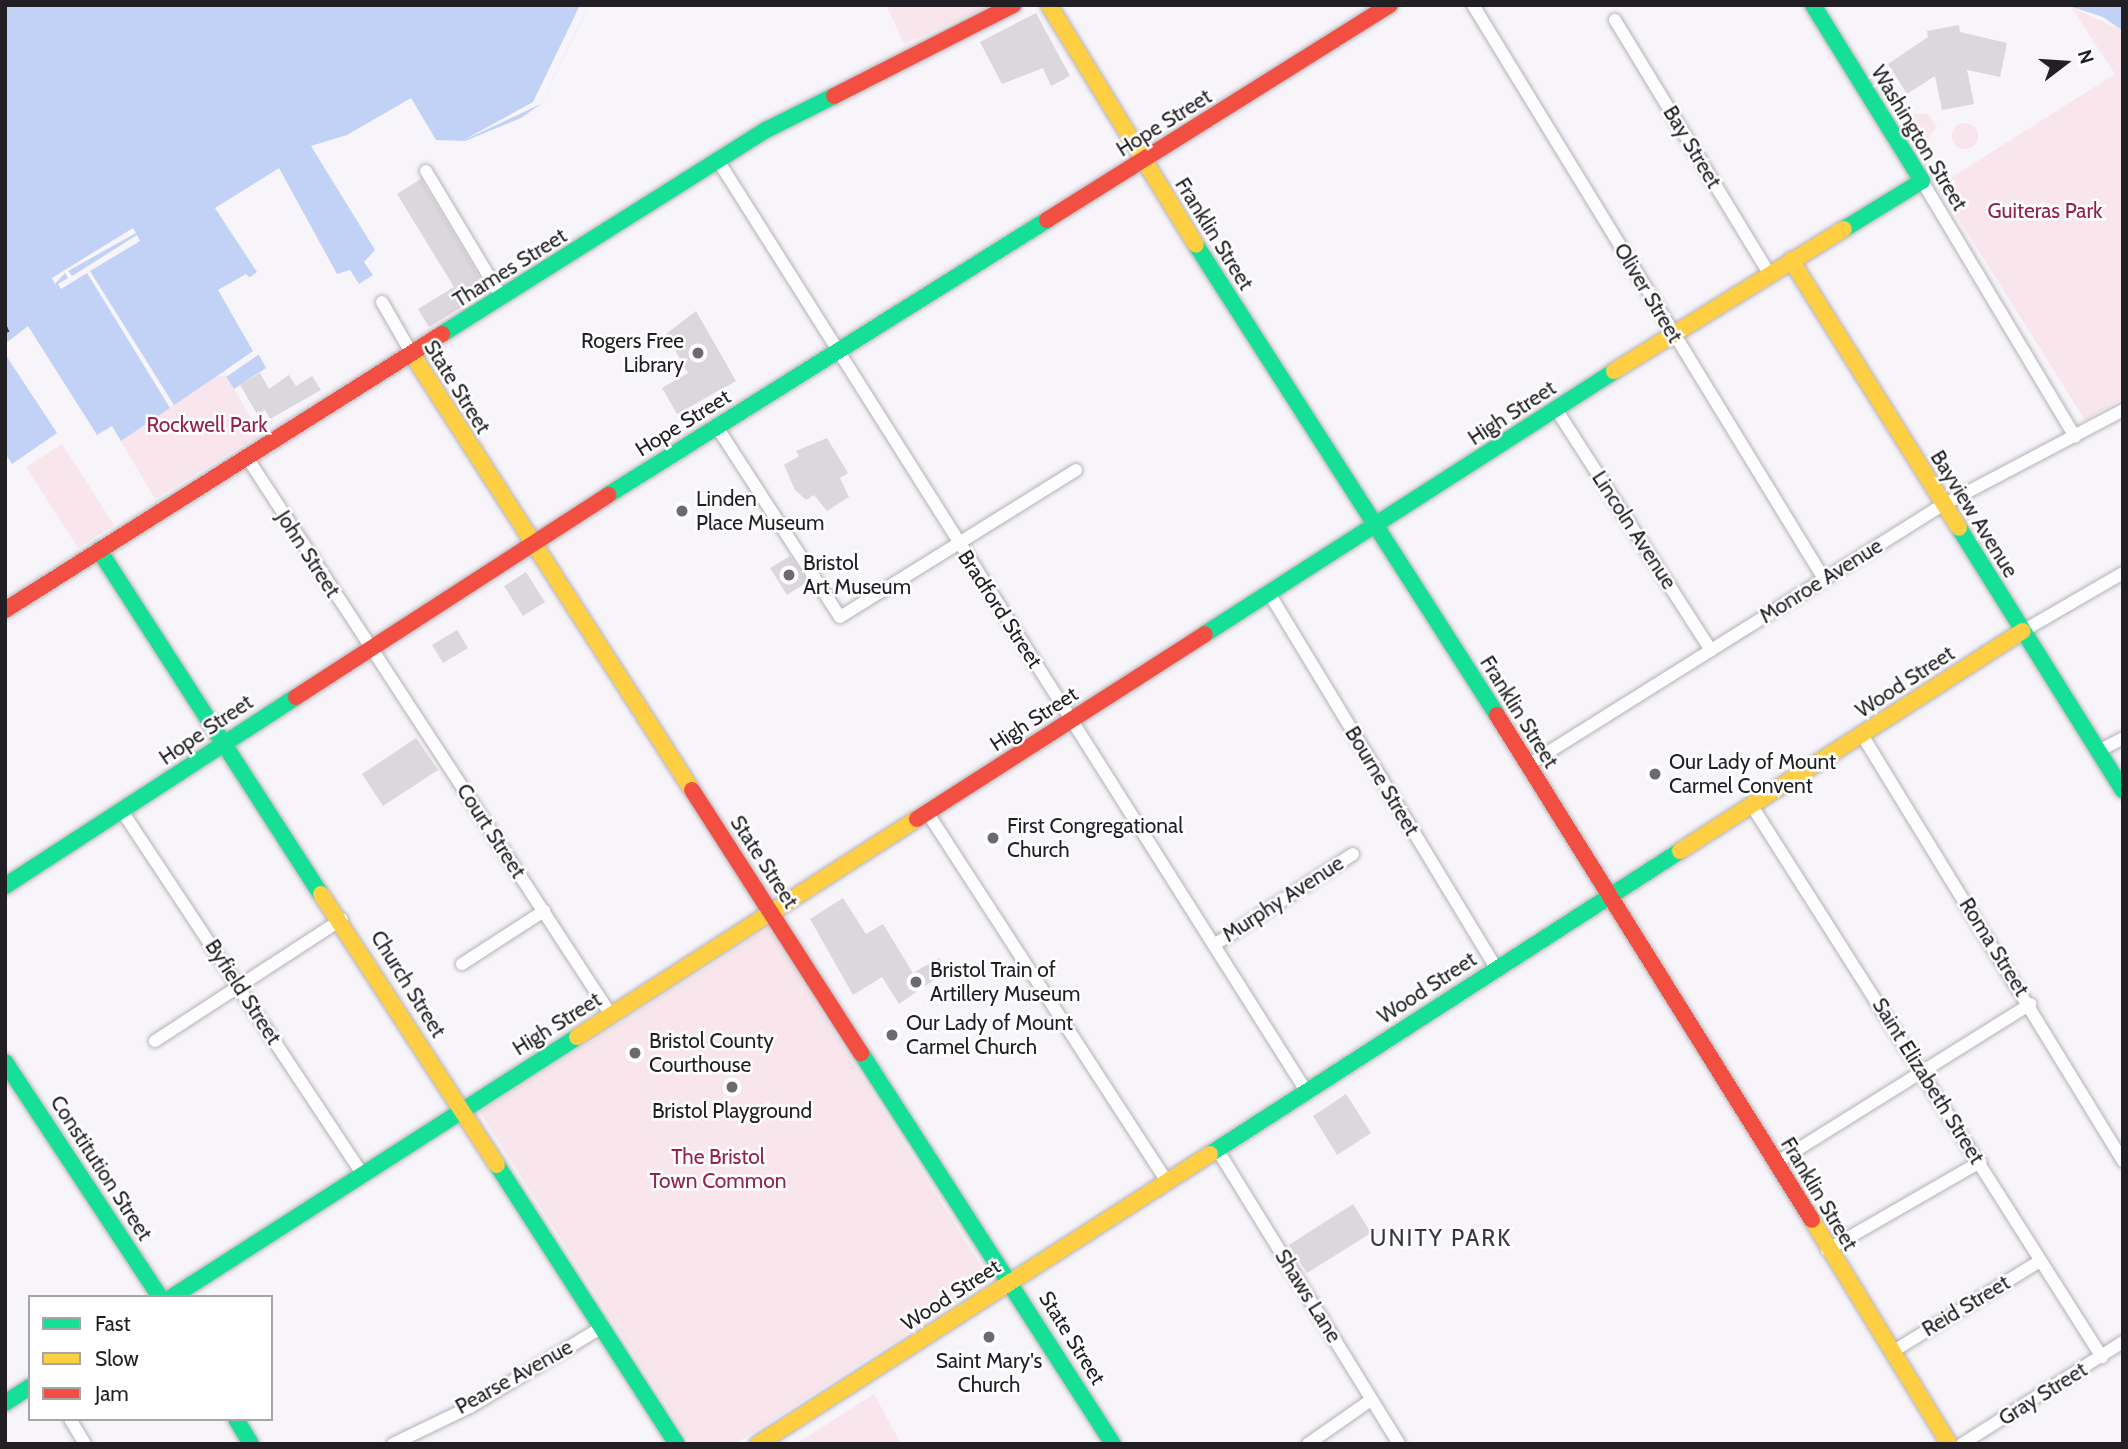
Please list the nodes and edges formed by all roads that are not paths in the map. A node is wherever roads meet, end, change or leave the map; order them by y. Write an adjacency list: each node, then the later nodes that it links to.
1 (1013, 5): 8 (street, Thames Street)
2 (1049, 5): 7 (street, Franklin Street)
3 (1391, 5): 7 (street, Hope Street)
4 (1473, 5): 15 (street, Oliver Street)
5 (1813, 5): 10 (street, Washington Street)
6 (1615, 20): 12 (street, Bay Street)
7 (1144, 160): 16 (street, Hope Street); 25 (street, Franklin Street)
8 (719, 162): 13 (street, Thames Street); 16 (street, Bradford Street)
9 (426, 171): 13 (street)
10 (1922, 181): 11 (street, High Street); 21 (street, Washington Street)
11 (1791, 260): 12 (street, High Street); 24 (street, Bayview Avenue)
12 (1769, 273): 15 (street, High Street)
13 (502, 298): 17 (street, Thames Street)
14 (382, 302): 17 (street, State Street)
15 (1672, 334): 18 (street, High Street); 30 (street, Oliver Street)
16 (835, 351): 20 (street, Hope Street); 26 (street, Bradford Street)
17 (412, 355): 22 (street, Thames Street); 27 (street, State Street)
18 (1556, 409): 25 (street, High Street); 35 (street, Lincoln Avenue)
19 (2123, 410): 21 (street, Monroe Avenue)
20 (717, 427): 26 (street); 27 (street, Hope Street)
21 (2075, 437): 24 (street, Monroe Avenue)
22 (248, 459): 28 (street, Thames Street); 34 (street, John Street)
23 (1076, 470): 26 (street)
24 (1943, 505): 30 (street, Monroe Avenue); 33 (street, Bayview Avenue)
25 (1376, 524): 31 (street, High Street); 41 (street, Franklin Street)
26 (956, 541): 36 (street, Bradford Street)
27 (531, 544): 34 (street, Hope Street); 50 (street, State Street)
28 (99, 551): 32 (street, Thames Street); 39 (street, Church Street)
29 (2123, 573): 33 (street, Wood Street)
30 (1824, 579): 35 (street, Monroe Avenue)
31 (1269, 593): 36 (street, High Street); 54 (street, Bourne Street)
32 (5, 610)
33 (2023, 631): 37 (street, Wood Street); 40 (street, Bayview Avenue)
34 (369, 648): 39 (street, Hope Street); 49 (street, Court Street)
35 (1711, 650): 41 (street, Monroe Avenue)
36 (1070, 721): 45 (street, High Street); 52 (street, Bradford Street)
37 (1862, 735): 43 (street, Wood Street); 56 (street, Roma Street)
38 (2123, 738): 40 (street)
39 (226, 742): 44 (street, Hope Street); 51 (street, Church Street)
40 (2098, 751): 42 (street, Bayview Avenue)
41 (1528, 765): 48 (street, Franklin Street)
42 (2123, 790)
43 (1752, 807): 48 (street, Wood Street); 60 (street, Saint Elizabeth Street)
44 (122, 811): 47 (street, Hope Street); 55 (street, Byfield Street)
45 (926, 812): 50 (street, High Street); 68 (street)
46 (1353, 854): 52 (street, Murphy Avenue)
47 (5, 886)
48 (1612, 895): 54 (street, Wood Street); 66 (street, Franklin Street)
49 (544, 911): 53 (street); 57 (street, Court Street)
50 (771, 912): 57 (street, High Street); 71 (street, State Street)
51 (342, 919): 55 (street); 62 (street, Church Street)
52 (1214, 945): 61 (street, Bradford Street)
53 (462, 964)
54 (1496, 968): 61 (street, Wood Street)
55 (239, 988): 58 (street); 67 (street, Byfield Street)
56 (2030, 1004): 60 (street); 64 (street, Roma Street)
57 (611, 1015): 62 (street, High Street)
58 (155, 1041)
59 (5, 1062): 72 (street, Constitution Street)
60 (1922, 1070): 65 (street, Saint Elizabeth Street); 66 (street)
61 (1306, 1091): 63 (street, Wood Street)
62 (463, 1109): 67 (street, High Street); 74 (street, Church Street)
63 (1217, 1149): 68 (street, Wood Street); 79 (street, Shaws Lane)
64 (2123, 1161)
65 (1980, 1162): 69 (street); 70 (street, Saint Elizabeth Street)
66 (1776, 1163): 69 (street, Franklin Street)
67 (362, 1174): 73 (street, High Street)
68 (1167, 1182): 71 (street, Wood Street)
69 (1827, 1250): 76 (street, Franklin Street)
70 (2040, 1261): 76 (street, Reid Street); 77 (street, Saint Elizabeth Street)
71 (1010, 1282): 87 (street, Wood Street); 88 (street, State Street)
72 (159, 1295)
73 (175, 1295)
74 (599, 1329): 85 (street, Pearse Avenue); 86 (street, Church Street)
75 (2123, 1342): 77 (street, Gray Street)
76 (1892, 1352): 91 (street, Franklin Street)
77 (2102, 1357): 92 (street, Gray Street)
78 (28, 1388): 80 (street)
79 (1371, 1400): 89 (street); 90 (street, Shaws Lane)
80 (5, 1403)
81 (71, 1421): 83 (street)
82 (237, 1421): 84 (street)
83 (85, 1444)
84 (251, 1444)
85 (393, 1444)
86 (677, 1444)
87 (758, 1444)
88 (1113, 1444)
89 (1308, 1444)
90 (1399, 1444)
91 (1949, 1444)
92 (1962, 1444)

